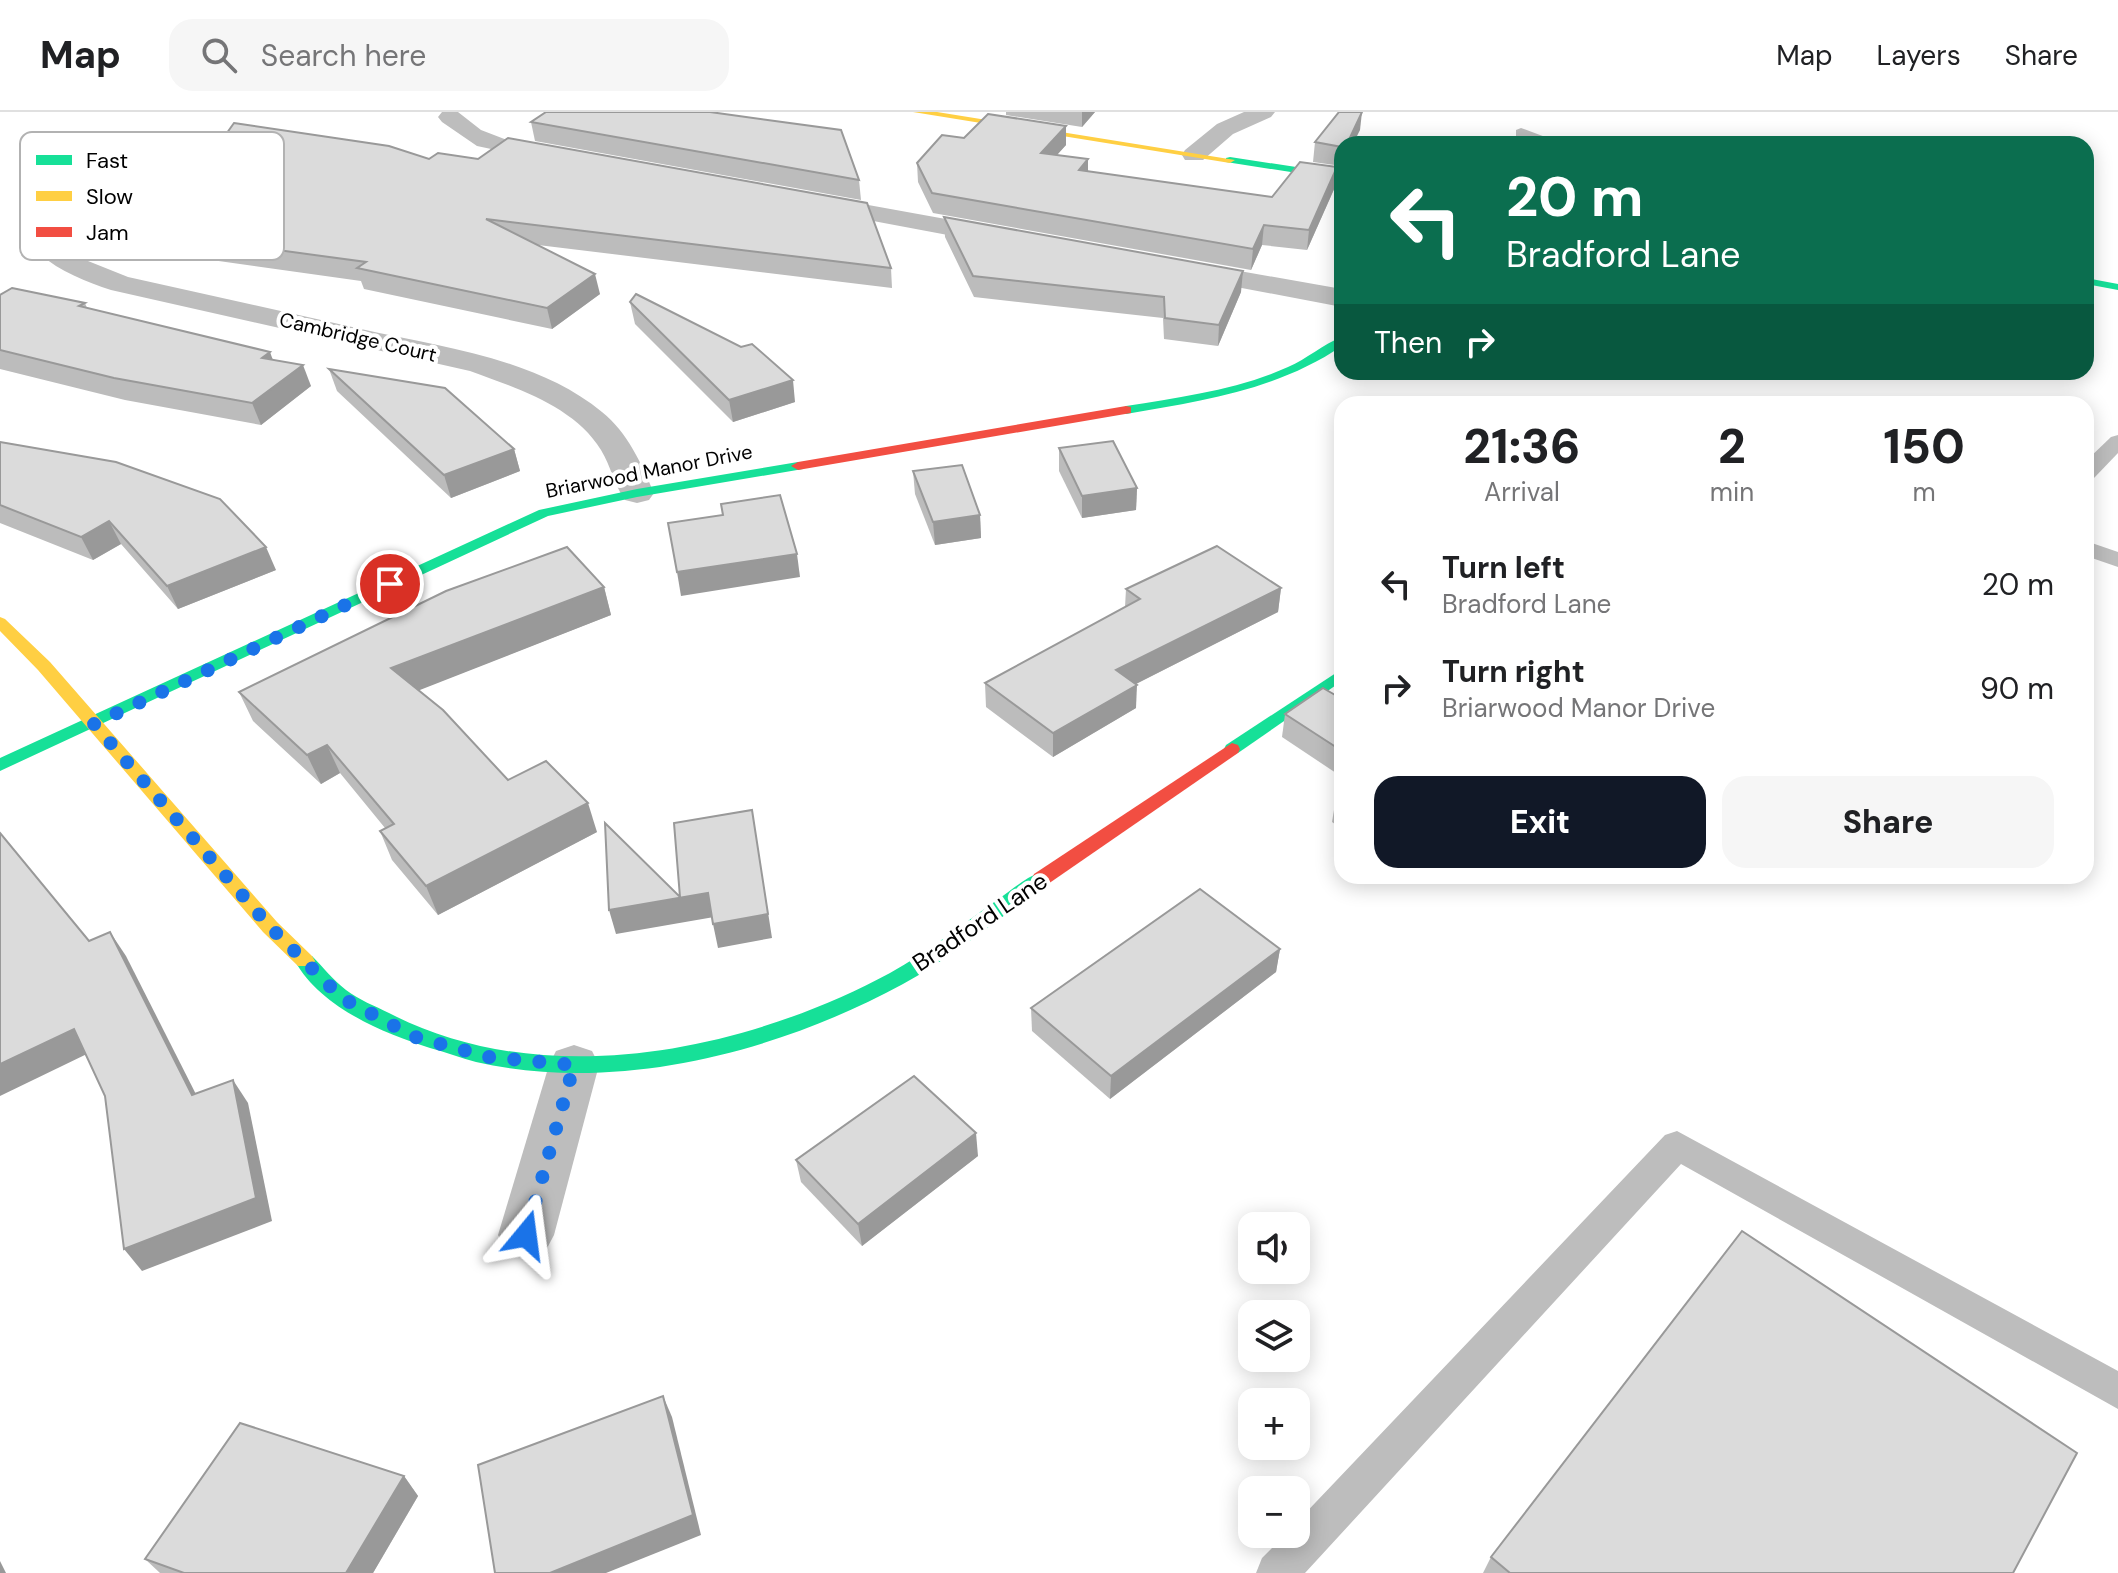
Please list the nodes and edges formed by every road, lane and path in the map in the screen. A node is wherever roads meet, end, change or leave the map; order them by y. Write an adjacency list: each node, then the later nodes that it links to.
1 (918, 112): 6 (street)
2 (1263, 112): 6 (street)
3 (450, 117): 7 (street)
4 (1521, 133): 5 (lane)
5 (1529, 136)
6 (1194, 155): 8 (street)
7 (575, 159)
8 (1334, 176)
9 (788, 198): 10 (street)
10 (1019, 240)
11 (65, 260): 19 (street, Cambridge Court)
12 (1160, 265): 15 (street)
13 (2094, 282): 14 (street)
14 (2118, 287)
15 (1334, 297)
16 (1334, 348): 19 (street, Briarwood Manor Drive)
17 (2118, 441): 18 (lane)
18 (2094, 465)
19 (637, 493): 24 (street, Briarwood Manor Drive)
20 (2094, 551): 21 (lane)
21 (2118, 560)
22 (0, 622): 24 (street, Bradford Lane)
23 (1334, 679): 26 (street, Bradford Lane)
24 (94, 724): 25 (street, Briarwood Manor Drive); 26 (street, Bradford Lane)
25 (0, 765)
26 (574, 1065): 27 (street)
27 (526, 1235)
28 (2118, 1391): 29 (lane)
29 (1277, 1573)

